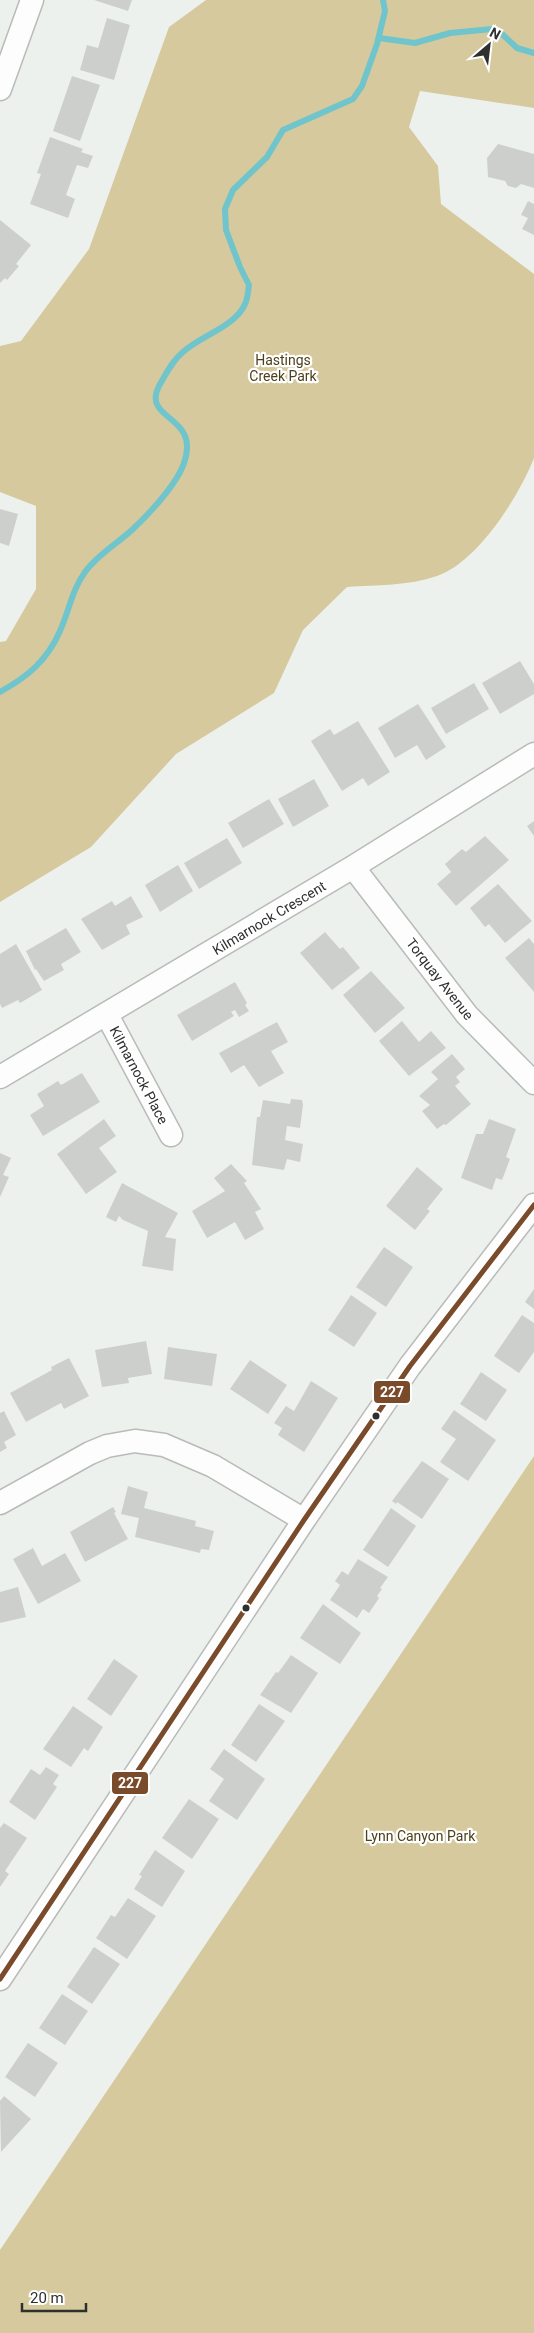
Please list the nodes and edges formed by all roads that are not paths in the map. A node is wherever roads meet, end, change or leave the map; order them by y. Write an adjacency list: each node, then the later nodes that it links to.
1 (32, 0): 2 (street)
2 (0, 89)
3 (534, 754): 4 (street, Kilmarnock Crescent)
4 (353, 868): 5 (street, Kilmarnock Crescent); 7 (street, Torquay Avenue)
5 (107, 1015): 6 (street, Kilmarnock Crescent); 8 (street, Kilmarnock Place)
6 (0, 1077)
7 (534, 1083)
8 (171, 1134)
9 (534, 1205): 11 (street)
10 (0, 1504): 11 (street)
11 (304, 1520): 12 (street)
12 (3, 1969)

